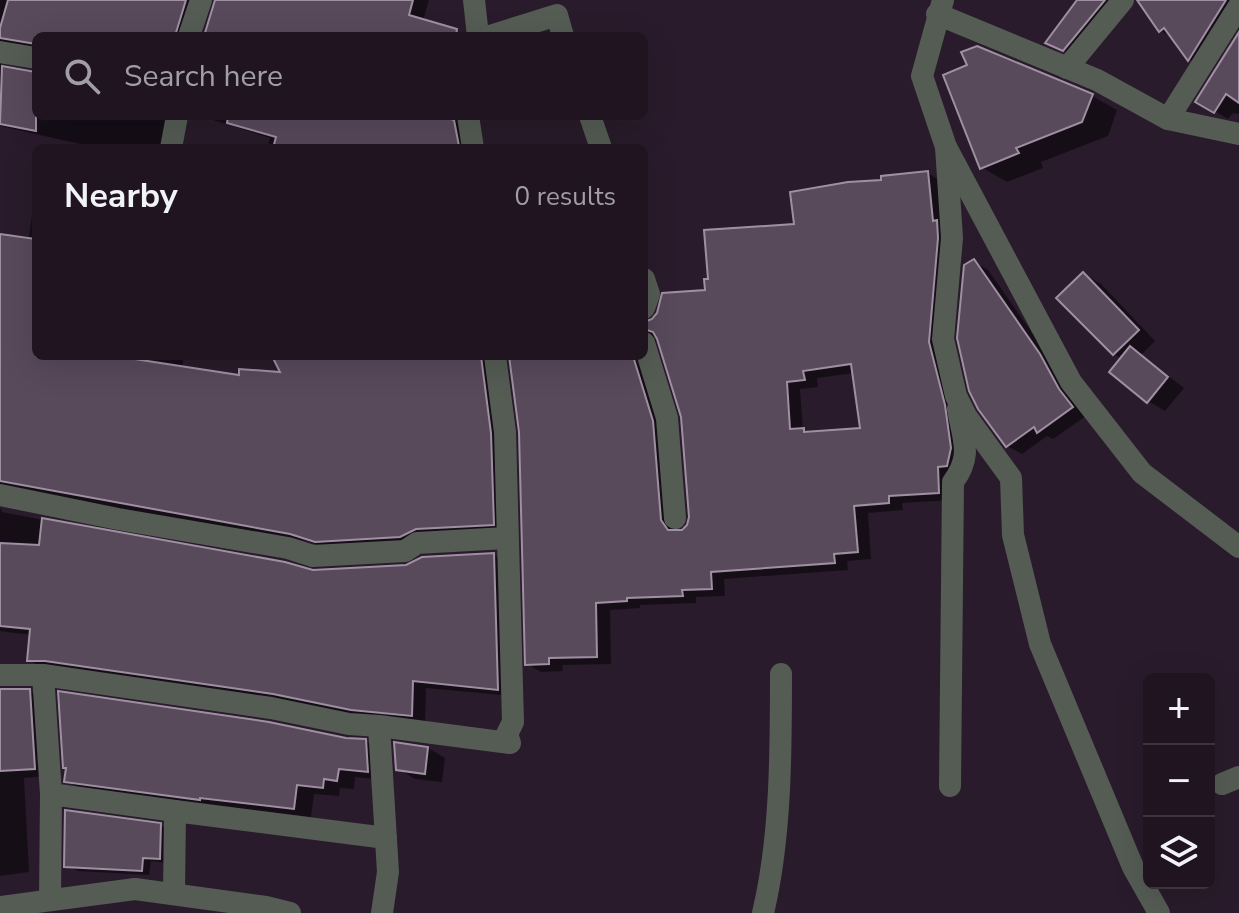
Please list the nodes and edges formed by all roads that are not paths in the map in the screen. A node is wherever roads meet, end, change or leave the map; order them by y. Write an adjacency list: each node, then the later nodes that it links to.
1 (201, 0): 6 (street)
2 (474, 0): 7 (street)
3 (1123, 0): 12 (street)
4 (1239, 6): 13 (street)
5 (940, 7): 12 (street); 21 (street)
6 (190, 32)
7 (478, 32)
8 (503, 32): 9 (street)
9 (562, 32)
10 (0, 52): 11 (street)
11 (32, 57)
12 (1067, 68): 13 (street)
13 (1168, 119): 17 (street)
14 (176, 120): 18 (street)
15 (469, 120): 19 (street)
16 (591, 120): 20 (street)
17 (1239, 134)
18 (172, 144)
19 (472, 144)
20 (600, 144)
21 (946, 147): 24 (street); 28 (street)
22 (648, 356): 26 (street)
23 (496, 360): 27 (street)
24 (956, 396): 33 (street); 43 (street)
25 (0, 495): 27 (street)
26 (675, 518)
27 (506, 538): 32 (street)
28 (1239, 547)
29 (781, 674): 42 (street)
30 (0, 675): 31 (street)
31 (43, 675): 32 (street); 34 (street)
32 (379, 726): 36 (street)
33 (950, 786)
34 (51, 794): 35 (street); 38 (street)
35 (175, 811): 36 (street); 37 (street)
36 (386, 838): 41 (street)
37 (174, 894): 38 (street); 40 (street)
38 (50, 900): 39 (street)
39 (0, 907)
40 (290, 913)
41 (382, 913)
42 (763, 913)
43 (1159, 913)

